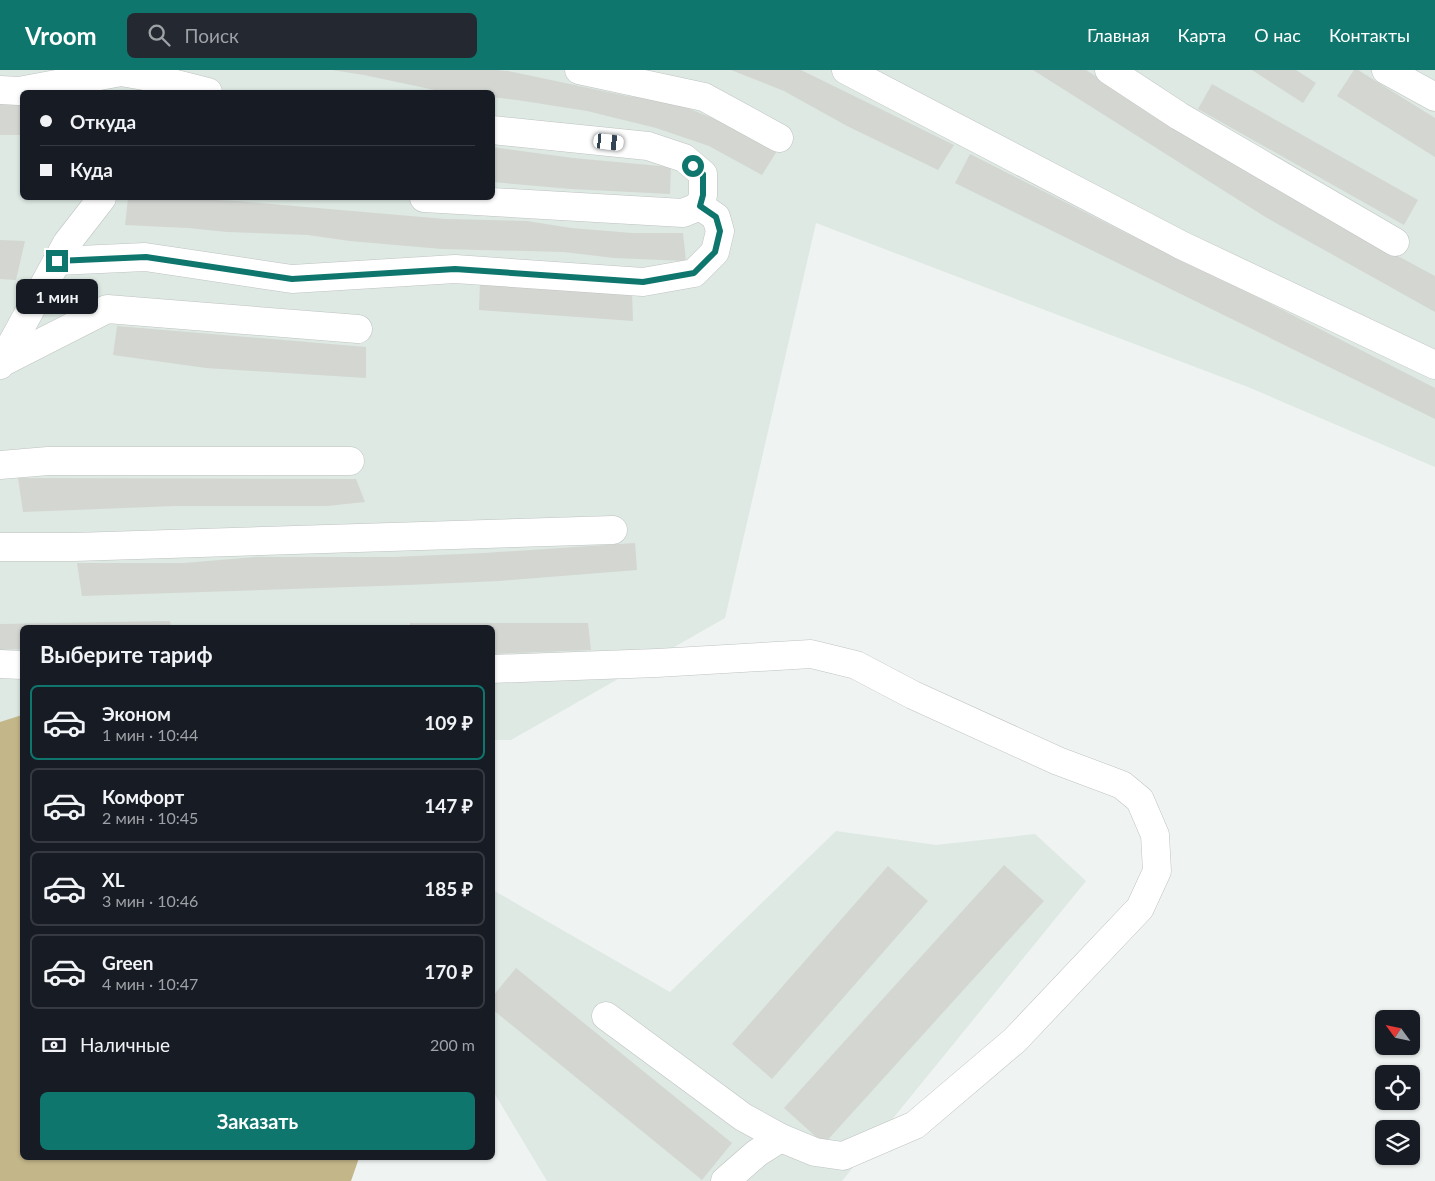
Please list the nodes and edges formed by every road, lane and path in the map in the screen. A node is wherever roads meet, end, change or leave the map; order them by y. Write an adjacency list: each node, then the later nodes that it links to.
1 (579, 70): 12 (street)
2 (846, 70): 20 (street)
3 (1109, 70): 16 (street)
4 (1386, 70): 10 (street)
5 (143, 80): 7 (street); 8 (street)
6 (0, 90): 9 (street)
7 (24, 90)
8 (197, 90)
9 (20, 91)
10 (1435, 97)
11 (495, 130): 15 (street)
12 (779, 138)
13 (100, 200): 17 (street)
14 (459, 200): 15 (street)
15 (700, 206): 17 (street)
16 (1395, 242)
17 (57, 261): 19 (street)
18 (358, 329): 19 (street)
19 (1, 364)
20 (1435, 365)
21 (350, 461): 22 (street)
22 (0, 465)
23 (613, 530): 24 (street)
24 (0, 546)
25 (0, 664): 26 (street)
26 (20, 665)
27 (495, 669): 29 (street)
28 (606, 1016): 29 (street)
29 (781, 1138): 30 (street)
30 (725, 1181)

